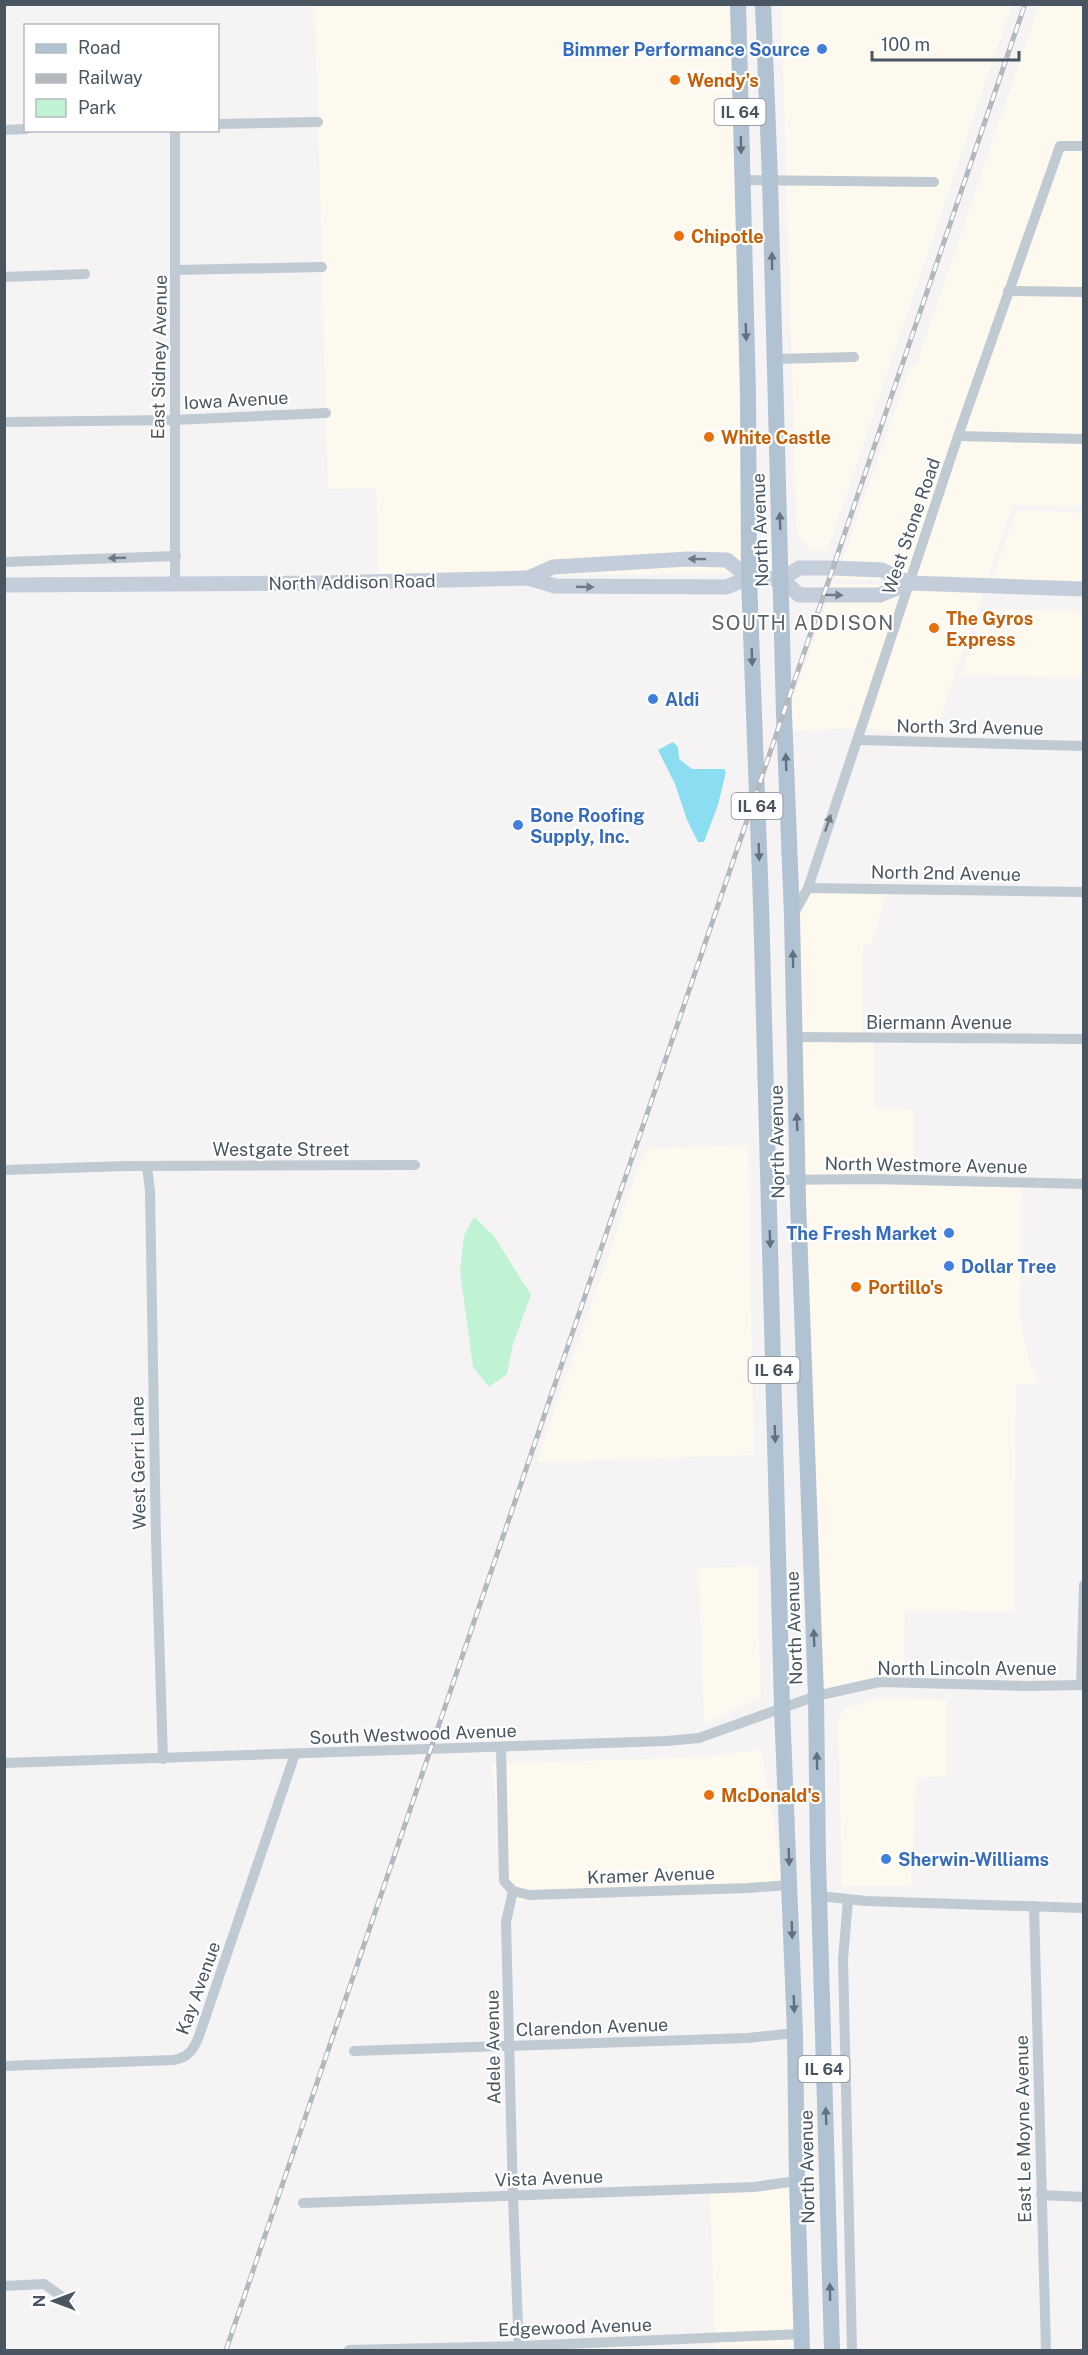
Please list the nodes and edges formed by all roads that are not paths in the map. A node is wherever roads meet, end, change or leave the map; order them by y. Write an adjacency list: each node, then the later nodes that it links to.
1 (738, 4): 10 (main road, North Avenue / IL 64, one-way to 10)
2 (763, 4): 9 (main road, North Avenue / IL 64)
3 (318, 122): 4 (street)
4 (219, 124)
5 (24, 129): 6 (street)
6 (4, 130)
7 (175, 132): 13 (street, East Sidney Avenue)
8 (1083, 146): 16 (street, West Stone Road)
9 (770, 179): 10 (street); 11 (street); 19 (main road, North Avenue / IL 64, one-way to 9)
10 (741, 180): 28 (main road, North Avenue / IL 64, one-way to 28)
11 (934, 182)
12 (322, 267): 13 (street)
13 (176, 270): 21 (street, East Sidney Avenue)
14 (85, 274): 15 (street)
15 (4, 277)
16 (1008, 291): 17 (street); 23 (street, West Stone Road)
17 (1083, 292)
18 (854, 357): 19 (street)
19 (774, 359): 29 (main road, North Avenue / IL 64, one-way to 19)
20 (326, 413): 21 (street, Iowa Avenue)
21 (174, 420): 22 (street, Iowa Avenue); 25 (street, East Sidney Avenue)
22 (4, 422)
23 (958, 436): 24 (street); 30 (street, West Stone Road)
24 (1083, 439)
25 (176, 556): 26 (street, one-way to 26); 31 (street, East Sidney Avenue)
26 (4, 562)
27 (528, 578): 28 (street, North Addison Road, one-way to 28); 28 (street, North Addison Road, one-way to 27); 31 (street, North Addison Road)
28 (749, 578): 29 (street, North Addison Road); 44 (main road, North Avenue / IL 64, one-way to 44)
29 (782, 579): 30 (street, North Addison Road); 30 (street, North Addison Road, one-way to 30); 38 (main road, North Avenue / IL 64, one-way to 29)
30 (909, 583): 33 (street, North Addison Road); 34 (street, West Stone Road)
31 (175, 584): 32 (street, North Addison Road)
32 (4, 585)
33 (1083, 589)
34 (856, 740): 35 (street, North 3rd Avenue); 36 (street, West Stone Road, one-way to 34)
35 (1083, 746)
36 (808, 888): 37 (street, North 2nd Avenue); 38 (street, West Stone Road)
37 (1083, 892)
38 (792, 916): 39 (main road, North Avenue / IL 64, one-way to 38)
39 (794, 1037): 40 (street, Biermann Avenue); 45 (main road, North Avenue / IL 64, one-way to 39)
40 (1083, 1039)
41 (415, 1165): 42 (street, Westgate Street)
42 (147, 1167): 43 (street, Westgate Street); 53 (street, West Gerri Lane)
43 (4, 1170)
44 (768, 1180): 45 (street, North Westmore Avenue); 50 (main road, North Avenue / IL 64, one-way to 50)
45 (798, 1180): 46 (street, North Westmore Avenue); 49 (main road, North Avenue / IL 64, one-way to 45)
46 (1083, 1184)
47 (1083, 1585): 48 (street)
48 (1082, 1685): 49 (street, North Lincoln Avenue)
49 (816, 1696): 50 (street, South Westwood Avenue); 57 (main road, North Avenue / IL 64, one-way to 49)
50 (782, 1707): 51 (street, South Westwood Avenue); 55 (main road, North Avenue / IL 64, one-way to 55)
51 (501, 1747): 52 (street, South Westwood Avenue); 56 (street)
52 (295, 1754): 53 (street, South Westwood Avenue); 64 (street, Kay Avenue)
53 (163, 1759): 54 (street, South Westwood Avenue)
54 (4, 1763)
55 (790, 1885): 56 (street, Kramer Avenue); 61 (main road, North Avenue / IL 64, one-way to 61)
56 (513, 1891): 62 (street, Adele Avenue)
57 (820, 1896): 58 (street); 75 (main road, North Avenue / IL 64, one-way to 57)
58 (848, 1900): 59 (street); 76 (street)
59 (1034, 1906): 60 (street); 66 (street, East Le Moyne Avenue)
60 (1083, 1908)
61 (795, 2033): 62 (street, Clarendon Avenue); 65 (main road, North Avenue / IL 64)
62 (509, 2047): 63 (street, Clarendon Avenue); 67 (street, Adele Avenue)
63 (354, 2051)
64 (4, 2066)
65 (796, 2181): 67 (street, Vista Avenue); 72 (main road, North Avenue / IL 64)
66 (1041, 2195): 68 (street); 77 (street, East Le Moyne Avenue)
67 (513, 2197): 69 (street, Vista Avenue); 73 (street, Adele Avenue)
68 (1083, 2197)
69 (303, 2203)
70 (4, 2286): 71 (street)
71 (68, 2301)
72 (802, 2342): 73 (street, Edgewood Avenue)
73 (519, 2348): 74 (street, Edgewood Avenue)
74 (349, 2350)
75 (832, 2350)
76 (852, 2350)
77 (1046, 2350)

